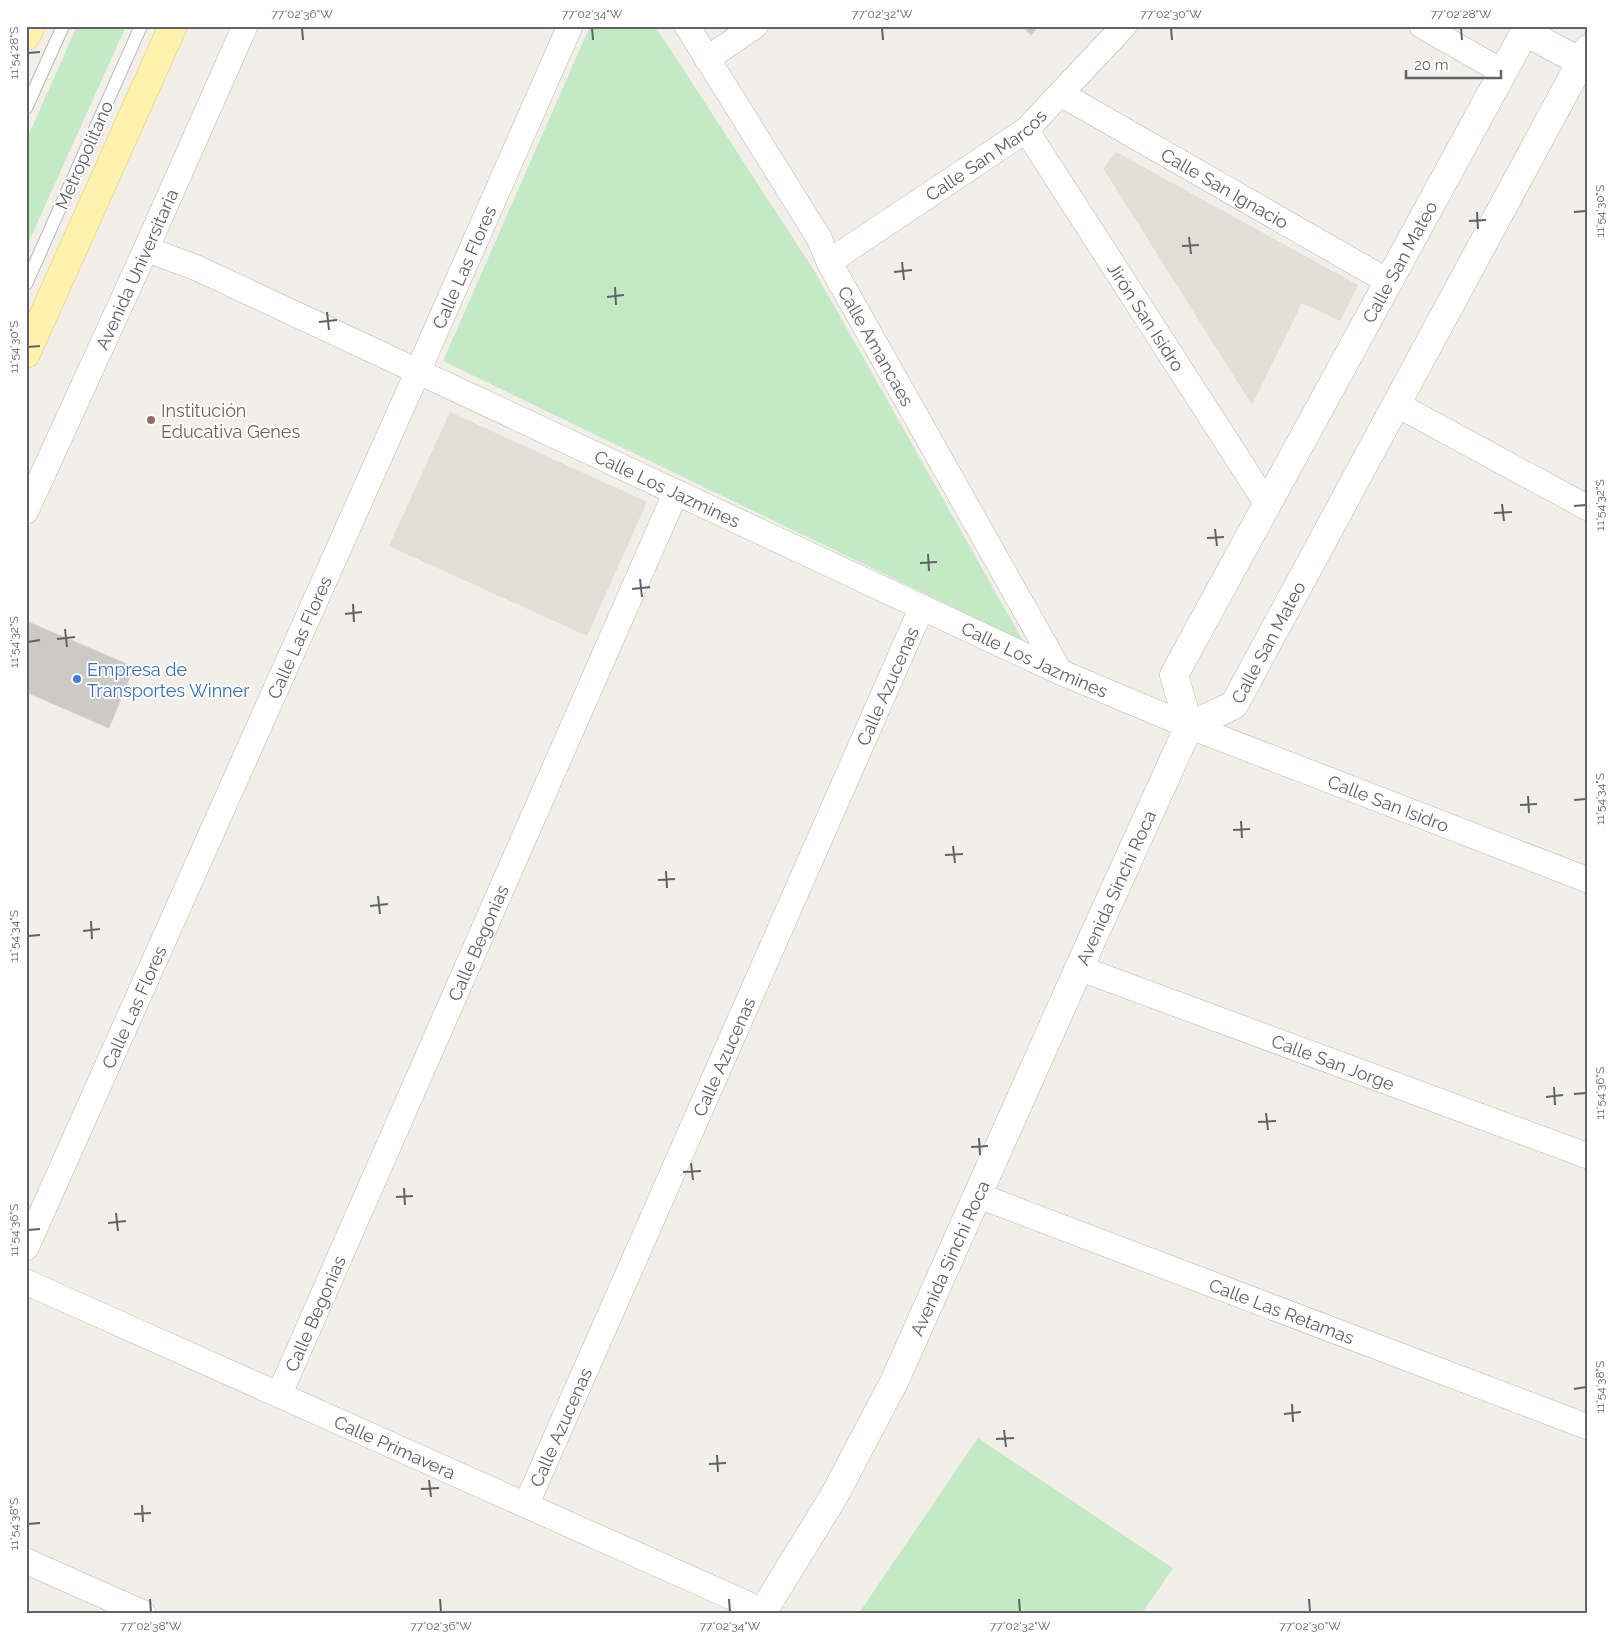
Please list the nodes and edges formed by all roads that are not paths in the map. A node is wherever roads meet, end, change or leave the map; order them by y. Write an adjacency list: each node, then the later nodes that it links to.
1 (31, 26): 12 (main road)
2 (63, 26): 17 (lane)
3 (141, 26): 22 (lane, Metropolitano)
4 (172, 26): 23 (main road)
5 (245, 26): 19 (street, Avenida Universitaria)
6 (570, 26): 24 (street, Calle Las Flores)
7 (686, 26): 14 (street, Calle Amancaes)
8 (755, 26): 14 (street)
9 (1124, 26): 16 (street, Calle San Marcos)
10 (1422, 26): 15 (street)
11 (1526, 29): 13 (street); 15 (street, Calle San Mateo)
12 (26, 36)
13 (1584, 56): 25 (street, Calle San Mateo)
14 (707, 59): 20 (street, Calle Amancaes)
15 (1503, 72): 21 (street, Calle San Mateo)
16 (1061, 94): 18 (street, Calle San Marcos); 21 (street, Calle San Ignacio)
17 (26, 108)
18 (1026, 130): 20 (street, Calle San Marcos); 27 (street, Jirón San Isidro)
19 (146, 249): 24 (street, Calle Los Jazmines); 29 (street, Avenida Universitaria)
20 (829, 262): 31 (street, Calle Amancaes)
21 (1389, 282): 27 (street, Calle San Mateo)
22 (26, 284)
23 (26, 354)
24 (418, 371): 26 (street, Calle Los Jazmines); 37 (street, Calle Las Flores)
25 (1396, 404): 28 (street); 32 (street, Calle San Mateo)
26 (676, 492): 30 (street, Calle Los Jazmines); 39 (street, Calle Begonias)
27 (1267, 504): 32 (street, Calle San Mateo)
28 (1588, 508)
29 (26, 511)
30 (922, 607): 31 (street, Calle Los Jazmines); 41 (street, Calle Azucenas)
31 (1060, 672): 32 (street, Calle Los Jazmines)
32 (1189, 726): 33 (street, Calle San Isidro); 34 (street, Avenida Sinchi Roca)
33 (1588, 880)
34 (1079, 968): 35 (street, Calle San Jorge); 36 (street, Avenida Sinchi Roca)
35 (1588, 1156)
36 (977, 1195): 40 (street, Calle Las Retamas); 43 (street, Avenida Sinchi Roca)
37 (26, 1248)
38 (26, 1282): 39 (street, Calle Primavera)
39 (279, 1395): 41 (street, Calle Primavera)
40 (1588, 1427)
41 (526, 1505): 43 (street, Calle Primavera)
42 (26, 1561): 44 (street)
43 (763, 1612)
44 (143, 1613)

